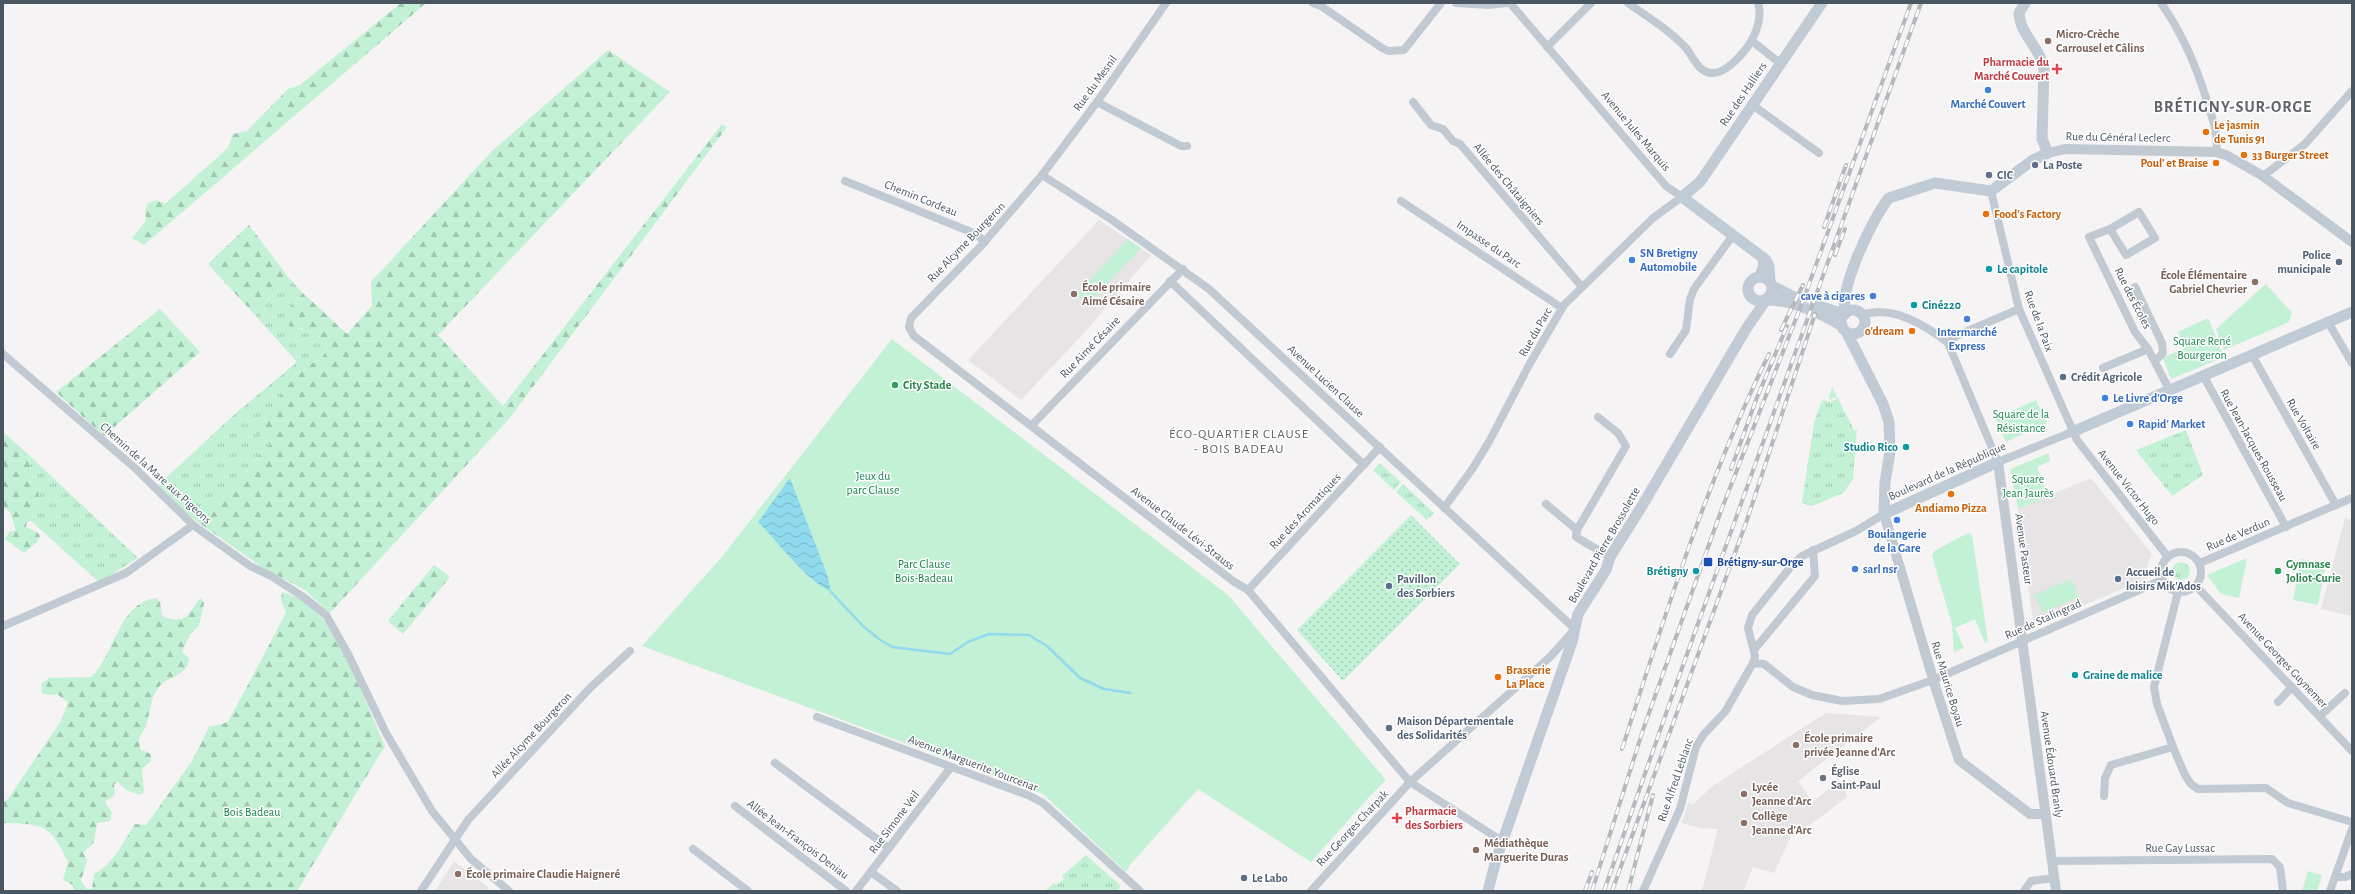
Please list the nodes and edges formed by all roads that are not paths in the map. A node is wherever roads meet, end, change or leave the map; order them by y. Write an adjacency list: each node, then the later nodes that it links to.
1 (1166, 3): 16 (street, Rue du Mesnil)
2 (1313, 3): 3 (street)
3 (1441, 3)
4 (1456, 3): 5 (street)
5 (1508, 3): 13 (street, Avenue Jules Marquis)
6 (1591, 3): 13 (street)
7 (1628, 3): 12 (street)
8 (1758, 3): 12 (street)
9 (1822, 3): 14 (main road, Rue des Halliers)
10 (2025, 3): 22 (main road)
11 (2161, 3): 20 (street)
12 (1752, 41): 14 (street)
13 (1548, 47): 27 (street, Avenue Jules Marquis)
14 (1780, 63): 18 (main road, Rue des Halliers)
15 (2352, 91): 24 (street)
16 (1097, 102): 19 (street); 23 (street, Rue du Mesnil)
17 (1413, 102): 38 (street, Allée des Châtaigniers)
18 (1751, 104): 21 (street); 27 (main road, Rue des Halliers)
19 (1186, 146)
20 (2216, 152): 22 (street, Rue du Général Leclerc); 24 (street, Rue du Général Leclerc)
21 (1819, 153)
22 (2048, 153): 26 (main road, Rue du Général Leclerc)
23 (1042, 175): 31 (street, Rue Alcyme Bourgeron); 34 (street, Avenue Lucien Clause)
24 (2262, 176): 32 (street, Rue du Général Leclerc)
25 (845, 181): 31 (street, Chemin Cordeau)
26 (1991, 191): 42 (street, Rue de la Paix); 44 (main road)
27 (1682, 197): 30 (main road, Avenue Jules Marquis); 38 (street, Rue du Parc)
28 (1401, 201): 41 (street, Impasse du Parc)
29 (2110, 229): 29 (street, Rue des Écoles); 49 (street, Rue des Écoles)
30 (1733, 236): 33 (main road, Avenue Jules Marquis); 51 (street)
31 (985, 242): 46 (street, Rue Alcyme Bourgeron)
32 (2352, 242)
33 (1762, 257): 35 (street); 37 (main road)
34 (1183, 269): 36 (street, Rue Aimé Césaire); 61 (street, Avenue Lucien Clause)
35 (1758, 277): 37 (main road); 40 (main road)
36 (1170, 281): 59 (street, Rue Aimé Césaire); 63 (street)
37 (1771, 284): 40 (main road); 44 (main road)
38 (1582, 287): 41 (street, Rue du Parc)
39 (2135, 287): 53 (street)
40 (1766, 300): 47 (main road); 73 (main road, Boulevard Pierre Brossolette)
41 (1562, 308): 67 (street, Rue du Parc)
42 (2019, 309): 48 (street); 60 (street, Rue de la Paix)
43 (2352, 312): 45 (main road, Boulevard de la République)
44 (1852, 313): 47 (main road); 47 (main road); 48 (street)
45 (2328, 322): 52 (main road, Boulevard de la République); 54 (street)
46 (909, 327): 59 (street, Avenue Claude Lévi-Strauss)
47 (1844, 329): 68 (main road)
48 (1948, 343): 62 (street)
49 (2148, 348): 53 (street, Rue des Écoles); 55 (street)
50 (3, 354): 69 (street, Chemin de la Mare aux Pigeons)
51 (1670, 354)
52 (2252, 354): 56 (main road, Boulevard de la République); 66 (street, Rue Voltaire)
53 (2155, 361): 57 (street, Rue des Écoles)
54 (2352, 363)
55 (2103, 368)
56 (2203, 375): 57 (main road, Boulevard de la République); 70 (street, Rue Jean-Jacques Rousseau)
57 (2169, 389): 60 (main road, Boulevard de la République)
58 (1598, 417): 71 (street)
59 (1032, 426): 78 (street, Avenue Claude Lévi-Strauss)
60 (2072, 432): 62 (street, Boulevard de la République); 74 (street, Avenue Victor Hugo)
61 (1380, 447): 63 (street, Rue des Aromatiques); 67 (street, Avenue Lucien Clause)
62 (1998, 462): 68 (main road, Boulevard de la République); 82 (street, Avenue Pasteur)
63 (1364, 465): 78 (street, Rue des Aromatiques)
64 (2352, 498): 66 (street, Rue de Verdun)
65 (1546, 504): 71 (street)
66 (2336, 505): 70 (street, Rue de Verdun)
67 (1444, 508): 81 (street, Avenue Lucien Clause)
68 (1884, 514): 72 (street); 86 (street, Rue Maurice Boyau)
69 (193, 525): 80 (street); 102 (street, Chemin de la Mare aux Pigeons)
70 (2286, 526): 75 (street, Rue de Verdun)
71 (1578, 530): 73 (street)
72 (1813, 550): 83 (street); 83 (street)
73 (1610, 557): 81 (main road, Boulevard Pierre Brossolette)
74 (2168, 557): 75 (street); 76 (street)
75 (2200, 563): 77 (street)
76 (2162, 580): 79 (street); 82 (street, Rue de Stalingrad)
77 (2196, 586): 79 (street); 87 (street, Avenue Georges Guynemer)
78 (1248, 590): 96 (street, Avenue Claude Lévi-Strauss)
79 (2178, 592): 92 (street)
80 (3, 626)
81 (1575, 629): 96 (street, Rue Georges Charpak); 103 (main road, Boulevard Pierre Brossolette)
82 (2023, 640): 86 (street, Rue de Stalingrad); 99 (street, Avenue Édouard Branly)
83 (1754, 650): 85 (street)
84 (630, 651): 102 (street, Allée Alcyme Bourgeron)
85 (1753, 663): 86 (street, Rue de Stalingrad); 120 (street, Rue Alfred Leblanc)
86 (1933, 680): 99 (street, Rue Maurice Boyau)
87 (2292, 687): 89 (street); 90 (street, Avenue Georges Guynemer)
88 (2345, 693): 90 (street)
89 (2278, 702)
90 (2320, 716): 93 (street, Avenue Georges Guynemer)
91 (817, 717): 95 (street, Avenue Marguerite Yourcenar)
92 (2173, 747): 97 (street); 100 (street)
93 (2352, 751)
94 (775, 763): 104 (street)
95 (951, 767): 104 (street, Rue Simone Veil); 117 (street, Avenue Marguerite Yourcenar)
96 (1410, 782): 103 (street, Avenue Claude Lévi-Strauss); 118 (street, Rue Georges Charpak)
97 (2104, 796)
98 (735, 806): 114 (street, Allée Jean-François Deniau)
99 (2046, 814): 106 (street, Avenue Édouard Branly)
100 (2352, 822)
101 (2352, 829): 109 (street)
102 (454, 839): 111 (street, Allée Alcyme Bourgeron); 112 (street, Chemin de la Mare aux Pigeons)
103 (1502, 841): 119 (main road, Boulevard Pierre Brossolette)
104 (889, 848): 107 (street, Rue Simone Veil)
105 (693, 849): 113 (street)
106 (2052, 861): 110 (street, Avenue Édouard Branly); 123 (street, Rue Gay Lussac)
107 (871, 872): 115 (street, Rue Simone Veil); 116 (street)
108 (2352, 874): 109 (street)
109 (2335, 877): 124 (street)
110 (2054, 878): 121 (street); 122 (street, Avenue Édouard Branly)
111 (421, 891)
112 (510, 891)
113 (748, 891)
114 (846, 891)
115 (856, 891)
116 (897, 891)
117 (1140, 891)
118 (1311, 891)
119 (1488, 891)
120 (1643, 891)
121 (2024, 891)
122 (2056, 891)
123 (2283, 891)
124 (2330, 891)

